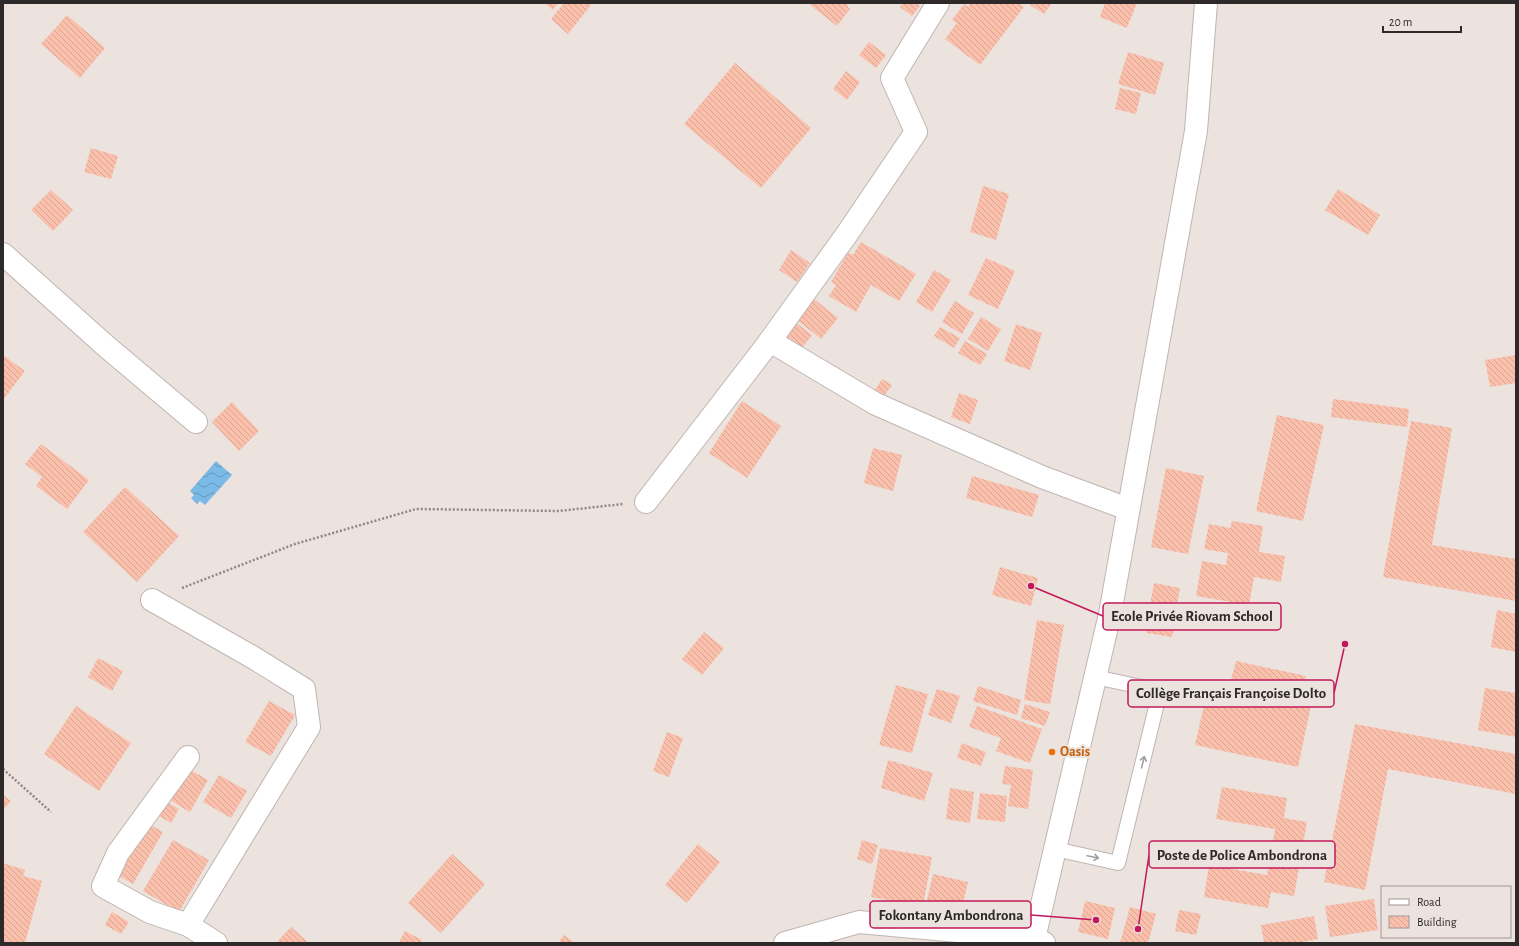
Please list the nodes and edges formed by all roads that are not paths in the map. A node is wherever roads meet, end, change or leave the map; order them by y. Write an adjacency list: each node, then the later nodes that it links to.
1 (938, 3): 4 (street)
2 (1206, 3): 7 (street)
3 (3, 254): 5 (street)
4 (770, 341): 6 (street); 7 (street)
5 (196, 422)
6 (646, 502)
7 (1128, 509): 9 (street)
8 (152, 600): 14 (street)
9 (1095, 677): 10 (lane); 13 (street)
10 (1160, 691): 11 (lane); 13 (lane, one-way to 10)
11 (1189, 695)
12 (188, 757): 14 (street)
13 (1055, 849): 15 (street)
14 (188, 925): 16 (street)
15 (1037, 941): 17 (street)
16 (216, 943)
17 (785, 943)

